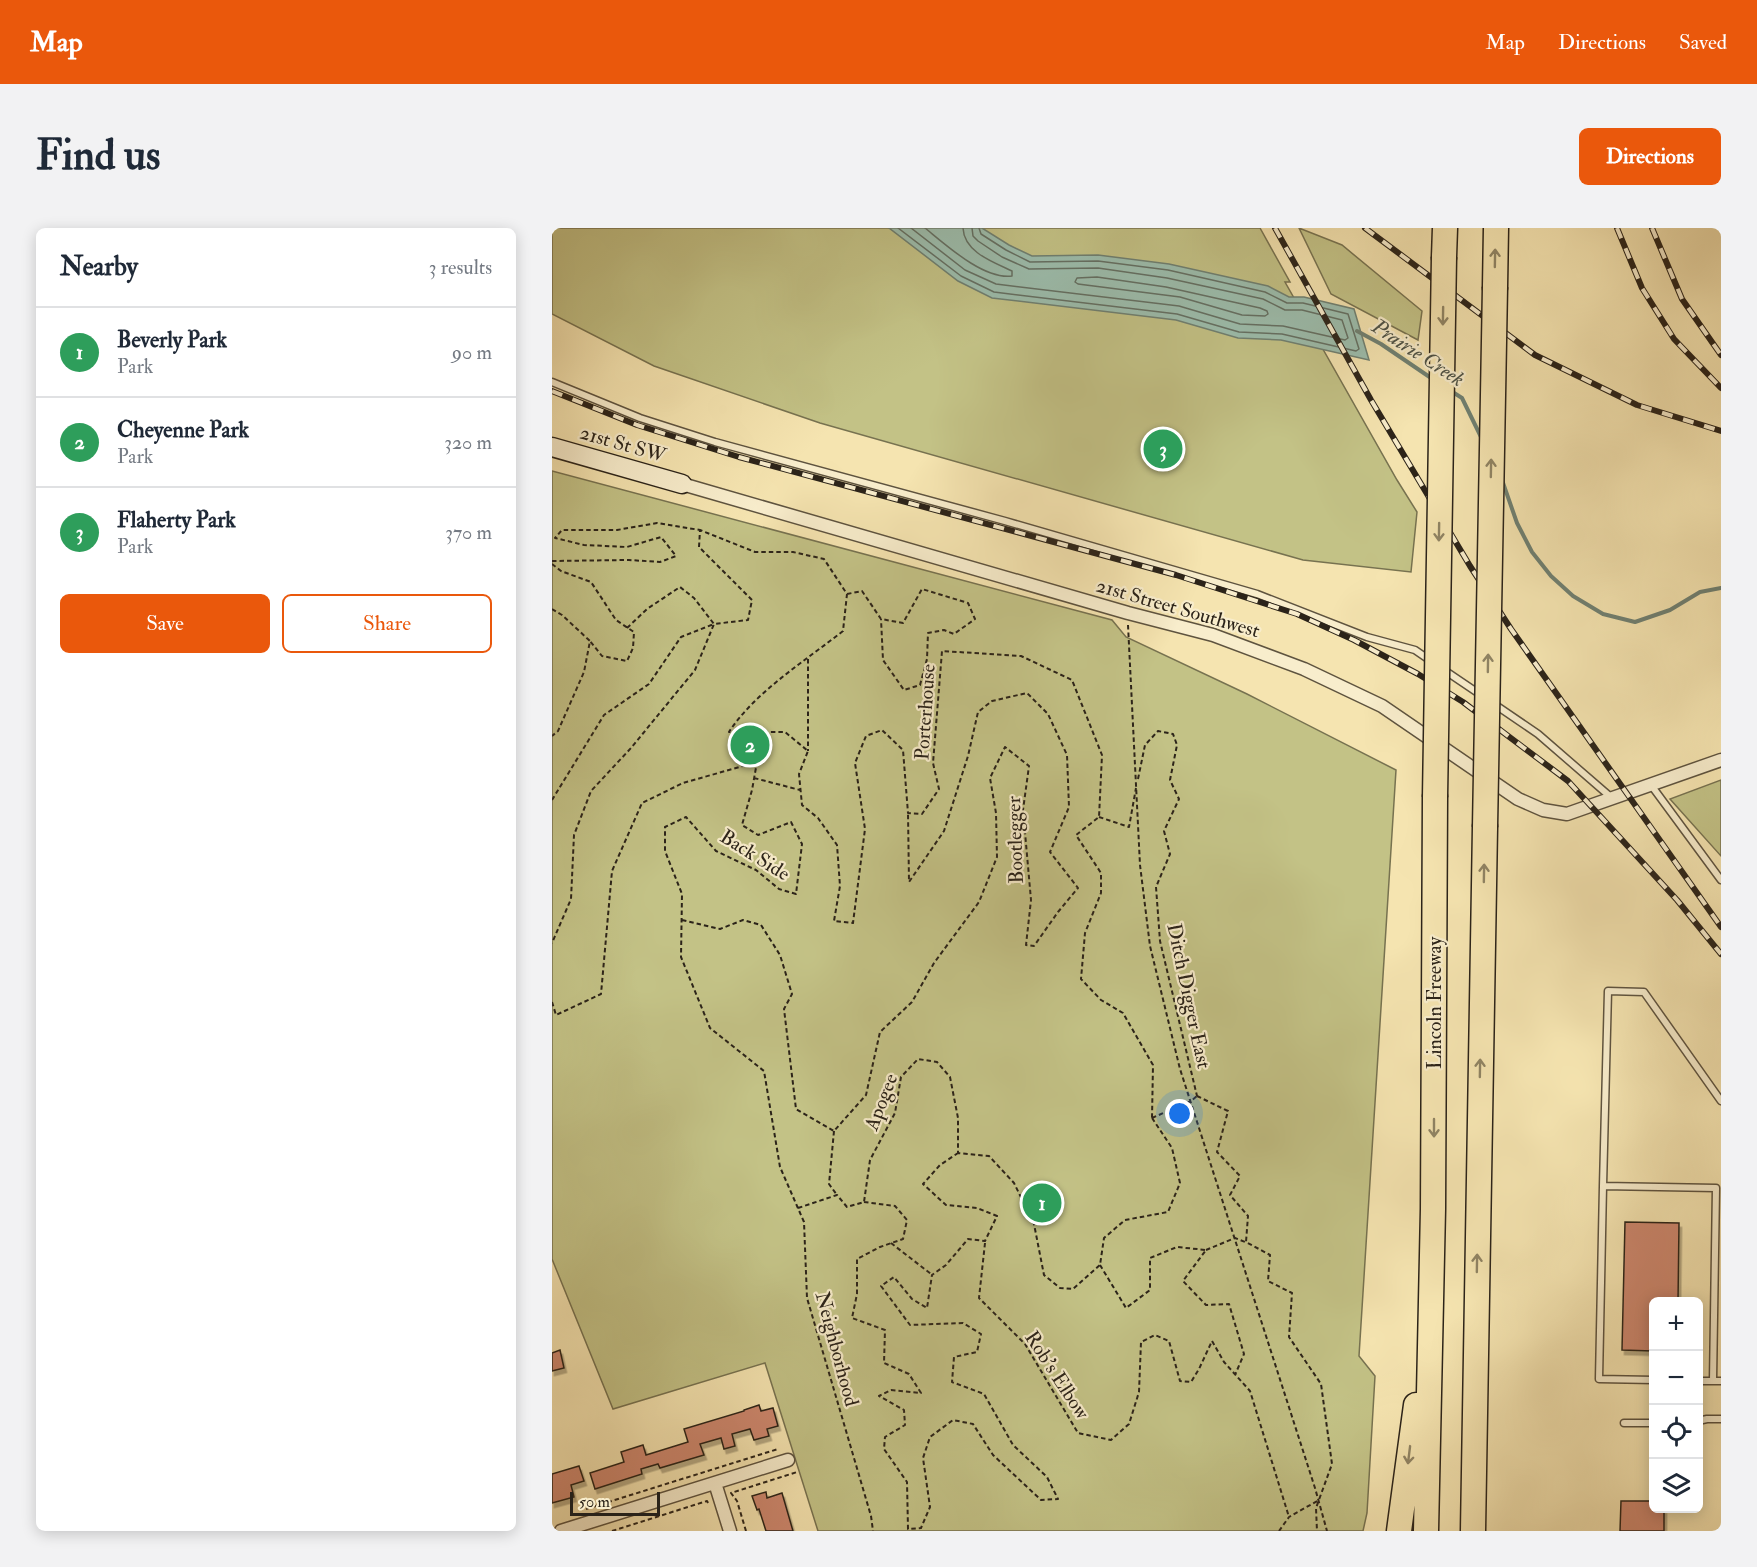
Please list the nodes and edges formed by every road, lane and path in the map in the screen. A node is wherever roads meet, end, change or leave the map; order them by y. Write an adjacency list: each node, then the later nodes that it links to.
1 (1444, 228): 42 (highway, Lincoln Freeway, one-way to 42, bridge)
2 (1496, 228): 50 (highway, one-way to 2, bridge)
3 (552, 382): 23 (lane)
4 (552, 447): 5 (street, 21st St SW)
5 (682, 484): 10 (street, 21st Street Southwest)
6 (700, 530): 7 (path); 8 (path); 12 (path)
7 (552, 563): 13 (path)
8 (847, 594): 11 (path); 15 (path)
9 (552, 609): 14 (path)
10 (1128, 614): 20 (path); 23 (street, 21st Street Southwest)
11 (881, 619): 11 (path)
12 (714, 624): 13 (path); 24 (path); 29 (path)
13 (627, 628): 14 (path)
14 (590, 641): 16 (path)
15 (808, 659): 17 (path); 17 (path)
16 (552, 736)
17 (808, 751): 22 (path)
18 (1721, 760): 21 (street, 21st Street Southwest)
19 (754, 778): 22 (path); 28 (path, Back Side); 30 (path)
20 (1137, 784): 26 (path); 31 (path, Ditch Digger East); 32 (path)
21 (1651, 785): 23 (street, 21st Street Southwest); 27 (lane)
22 (801, 790): 25 (path, Porterhouse)
23 (1613, 799)
24 (552, 800)
25 (908, 813): 26 (path, Porterhouse); 35 (path, Bootlegger)
26 (1099, 817): 34 (path)
27 (1721, 880)
28 (682, 920): 35 (path); 41 (path, Neighborhood)
29 (552, 943)
30 (552, 1002)
31 (1197, 1096): 32 (path); 45 (path)
32 (1191, 1101): 34 (path); 43 (path)
33 (1721, 1101): 37 (lane)
34 (1152, 1118): 48 (path)
35 (834, 1131): 39 (path)
36 (958, 1153): 40 (path, Apogee); 44 (path); 48 (path)
37 (1603, 1186): 38 (lane); 52 (lane)
38 (1719, 1188): 54 (lane)
39 (837, 1195): 40 (path); 41 (path)
40 (864, 1202): 46 (path)
41 (798, 1209): 72 (path, Neighborhood)
42 (1433, 1209): 76 (highway, one-way to 76); 77 (highway)
43 (1235, 1238): 45 (path); 47 (path); 64 (path)
44 (985, 1242): 49 (path); 51 (path, Rob's Elbow)
45 (1245, 1242): 64 (path)
46 (891, 1243): 49 (path); 49 (path)
47 (1206, 1250): 48 (path); 51 (path)
48 (1100, 1266)
49 (932, 1275)
50 (1476, 1295): 78 (highway); 79 (highway)
51 (1235, 1375): 67 (path, Rob's Elbow)
52 (1649, 1380)
53 (1703, 1381): 54 (lane)
54 (1713, 1381): 55 (lane)
55 (1721, 1381)
56 (1721, 1419): 57 (lane)
57 (1703, 1421)
58 (1624, 1423): 59 (lane)
59 (1649, 1423)
60 (777, 1450): 66 (path)
61 (788, 1460): 63 (street)
62 (797, 1472): 71 (path)
63 (715, 1483): 68 (street); 70 (street)
64 (1319, 1500): 67 (path); 74 (path); 75 (path)
65 (707, 1501): 69 (path)
66 (586, 1510)
67 (1289, 1517): 73 (path)
68 (561, 1531)
69 (612, 1531)
70 (730, 1531)
71 (746, 1531)
72 (873, 1531)
73 (1279, 1531)
74 (1317, 1531)
75 (1327, 1531)
76 (1399, 1531)
77 (1426, 1531)
78 (1473, 1531)
79 (1489, 1531)

